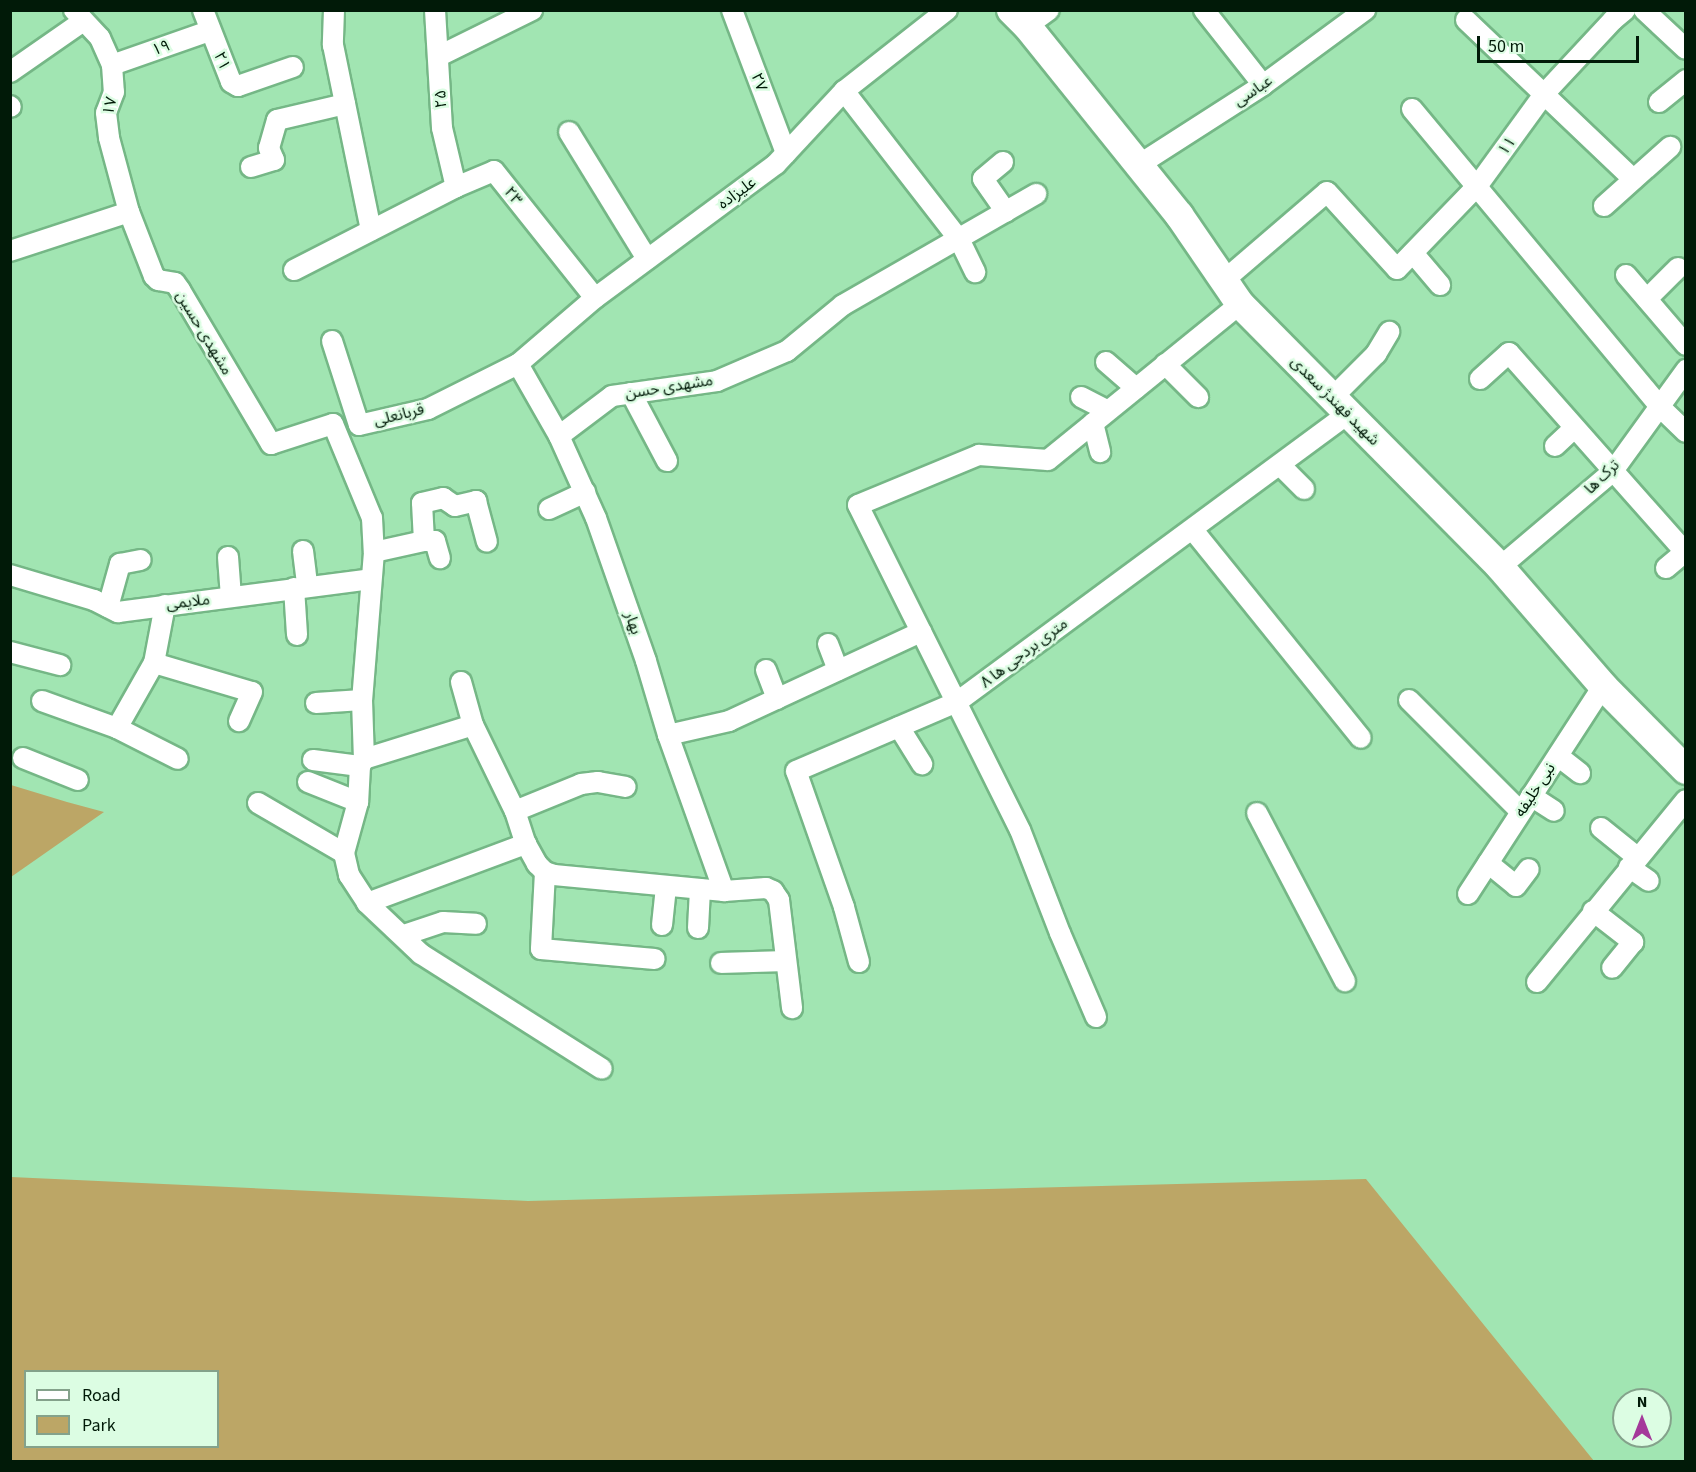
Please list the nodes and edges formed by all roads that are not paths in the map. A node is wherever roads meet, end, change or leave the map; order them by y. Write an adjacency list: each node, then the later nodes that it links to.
1 (203, 10): 14 (street, ۲۱)
2 (334, 10): 25 (street)
3 (435, 10): 16 (street, ۲۵)
4 (532, 10): 16 (street)
5 (732, 10): 29 (street, ۲۷)
6 (947, 10): 22 (street, علیزاده)
7 (1204, 10): 21 (street)
8 (1365, 10): 21 (street, عباسی)
9 (1644, 10): 15 (street)
10 (1614, 14): 23 (street, ۱۱)
11 (78, 16): 17 (street, ۱۷); 19 (street)
12 (1029, 16): 31 (street, شهید فهندژ سعدی)
13 (1466, 20): 23 (street)
14 (209, 32): 17 (street, ۱۹); 18 (street, ۲۱)
15 (1686, 49)
16 (439, 56): 35 (street, ۲۵)
17 (112, 65): 38 (street, ۱۷)
18 (293, 68)
19 (10, 72)
20 (1686, 80): 24 (street)
21 (1263, 85): 31 (street, عباسی)
22 (844, 91): 29 (street, علیزاده); 41 (street)
23 (1544, 94): 33 (street); 34 (street, ۱۱)
24 (1659, 102)
25 (345, 104): 32 (street); 40 (street)
26 (1412, 109): 34 (street)
27 (569, 132): 44 (street)
28 (1670, 147): 33 (street)
29 (786, 153): 44 (street, علیزاده)
30 (1003, 162): 39 (street)
31 (1137, 165): 49 (street, شهید فهندژ سعدی)
32 (251, 167)
33 (1633, 179): 37 (street)
34 (1478, 185): 43 (street, ۱۱); 67 (street)
35 (456, 187): 40 (street, ۲۳); 51 (street, ۲۳)
36 (1036, 194): 39 (street, مشهدی حسن)
37 (1604, 206)
38 (129, 212): 42 (street); 85 (street, مشهدی حسین)
39 (1006, 212): 41 (street, مشهدی حسن)
40 (371, 230): 46 (street, ۲۳)
41 (959, 239): 47 (street); 63 (street, مشهدی حسن)
42 (10, 251)
43 (1413, 253): 49 (street, ۱۱); 50 (street)
44 (647, 259): 51 (street, علیزاده)
45 (1678, 268): 52 (street)
46 (294, 270)
47 (975, 272)
48 (1626, 275): 52 (street)
49 (1222, 282): 53 (street, شهید فهندژ سعدی)
50 (1440, 285)
51 (595, 298): 58 (street, علیزاده)
52 (1647, 299): 56 (street)
53 (1240, 304): 59 (street); 66 (street, شهید فهندژ سعدی)
54 (1389, 332): 66 (street, ۸ متری بردجی ها)
55 (332, 341): 58 (street, قربانعلی)
56 (1686, 345)
57 (1106, 362): 62 (street)
58 (518, 364): 72 (street, بهار)
59 (1165, 364): 62 (street); 65 (street)
60 (1686, 370): 67 (street, ترک ها)
61 (1480, 379): 70 (street)
62 (1136, 388): 68 (street)
63 (631, 393): 72 (street, مشهدی حسن); 75 (street)
64 (1080, 397): 68 (street)
65 (1198, 397)
66 (1340, 407): 76 (street, ۸ متری بردجی ها); 90 (street, شهید فهندژ سعدی)
67 (1660, 407): 71 (street); 77 (street, ترک ها)
68 (1108, 411): 69 (street)
69 (1093, 423): 74 (street); 98 (street)
70 (1574, 428): 73 (street); 77 (street)
71 (1686, 432)
72 (559, 436): 79 (street, بهار)
73 (1555, 446)
74 (1100, 452)
75 (667, 461)
76 (1281, 465): 78 (street); 81 (street, ۸ متری بردجی ها)
77 (1613, 471): 86 (street); 90 (street, ترک ها)
78 (1304, 489)
79 (585, 492): 80 (street); 118 (street, بهار)
80 (549, 509)
81 (1193, 530): 112 (street, ۸ متری بردجی ها); 119 (street)
82 (424, 541): 83 (street); 85 (street); 88 (street)
83 (487, 542)
84 (303, 551): 94 (street)
85 (374, 552): 93 (street)
86 (1685, 553): 91 (street)
87 (228, 556): 95 (street)
88 (440, 558)
89 (141, 561): 97 (street)
90 (1500, 567): 107 (street, شهید فهندژ سعدی)
91 (1666, 568)
92 (10, 575): 97 (street, ملایمی)
93 (371, 579): 94 (street, ملایمی); 109 (street)
94 (300, 587): 95 (street, ملایمی); 99 (street)
95 (231, 597): 96 (street, ملایمی)
96 (165, 605): 97 (street, ملایمی); 102 (street)
97 (108, 607)
98 (921, 632): 105 (street); 112 (street)
99 (297, 635)
100 (828, 644): 105 (street)
101 (10, 652): 103 (street)
102 (154, 663): 114 (street); 117 (street)
103 (60, 665)
104 (766, 670): 108 (street)
105 (838, 670): 108 (street)
106 (460, 682): 115 (street)
107 (1603, 686): 120 (street, نبی خلیفه); 126 (street, شهید فهندژ سعدی)
108 (777, 699): 118 (street)
109 (362, 700): 113 (street); 124 (street)
110 (1409, 700): 134 (street)
111 (42, 701): 117 (street)
112 (957, 702): 116 (street, ۸ متری بردجی ها); 164 (street)
113 (316, 703)
114 (239, 721)
115 (473, 725): 124 (street); 135 (street)
116 (898, 727): 125 (street); 158 (street, ۸ متری بردجی ها)
117 (117, 728): 122 (street)
118 (668, 735): 148 (street, بهار)
119 (1361, 738)
120 (1558, 756): 127 (street); 134 (street, نبی خلیفه)
121 (22, 758): 128 (street)
122 (178, 759)
123 (314, 760): 124 (street)
124 (362, 762): 132 (street)
125 (921, 764)
126 (1686, 770)
127 (1580, 773)
128 (78, 780)
129 (308, 782): 132 (street)
130 (626, 787): 135 (street)
131 (1686, 800): 141 (street)
132 (358, 802): 140 (street)
133 (258, 803): 140 (street)
134 (1526, 804): 136 (street); 142 (street, نبی خلیفه)
135 (515, 811): 139 (street)
136 (1554, 811)
137 (1257, 813): 161 (street)
138 (1601, 828): 141 (street)
139 (526, 844): 144 (street); 150 (street)
140 (344, 853): 150 (street)
141 (1633, 862): 145 (street); 151 (street)
142 (1488, 863): 143 (street); 149 (street, نبی خلیفه)
143 (1529, 869)
144 (545, 872): 146 (street); 156 (street)
145 (1649, 881)
146 (666, 886): 147 (street); 153 (street)
147 (699, 889): 148 (street); 154 (street)
148 (724, 891): 157 (street)
149 (1468, 894)
150 (367, 903): 155 (street)
151 (1593, 912): 160 (street); 162 (street)
152 (476, 924): 155 (street)
153 (662, 925)
154 (698, 928)
155 (404, 935): 165 (street)
156 (655, 959)
157 (785, 961): 159 (street); 163 (street)
158 (860, 962)
159 (721, 963)
160 (1612, 968)
161 (1345, 981)
162 (1537, 982)
163 (792, 1008)
164 (1096, 1017)
165 (602, 1069)

